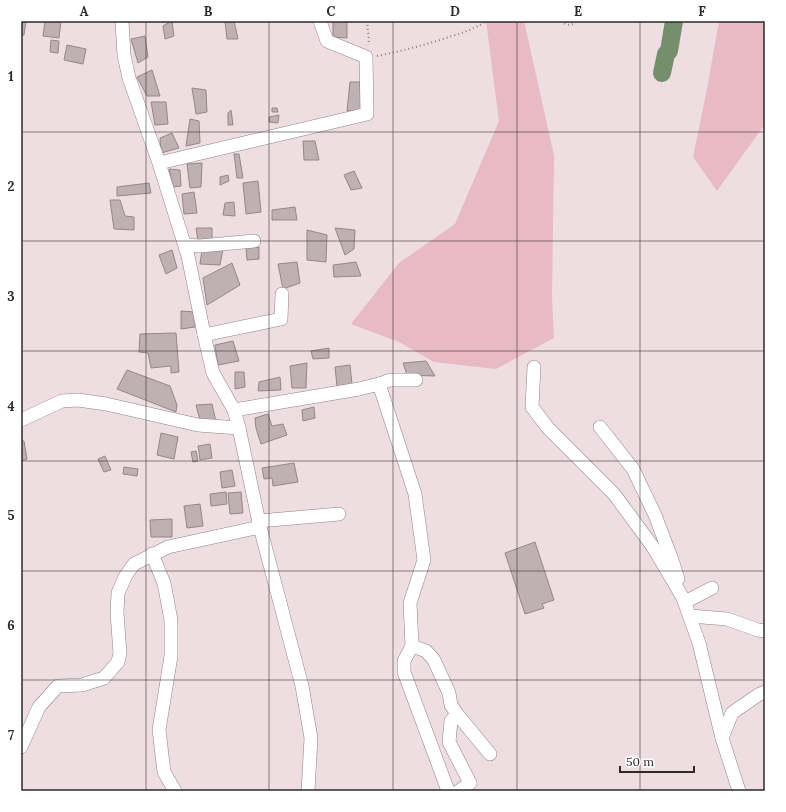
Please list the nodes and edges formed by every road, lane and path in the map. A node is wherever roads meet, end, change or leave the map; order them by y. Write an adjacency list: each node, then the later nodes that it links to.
1 (122, 21): 8 (street)
2 (320, 21): 7 (street)
3 (367, 21): 7 (path)
4 (486, 21): 7 (path)
5 (561, 21): 6 (path)
6 (576, 21)
7 (366, 57): 8 (street)
8 (159, 163): 10 (street)
9 (254, 241): 10 (street)
10 (185, 245): 12 (street)
11 (282, 294): 12 (street)
12 (204, 335): 16 (street)
13 (534, 367): 24 (street)
14 (416, 380): 15 (street)
15 (379, 384): 16 (street); 27 (street)
16 (234, 410): 19 (street)
17 (21, 420): 19 (street)
18 (600, 427): 24 (street)
19 (239, 428): 21 (street)
20 (339, 514): 21 (street)
21 (259, 524): 22 (street); 34 (street)
22 (152, 554): 31 (street); 33 (street)
23 (712, 588): 24 (street)
24 (684, 600): 25 (street)
25 (690, 616): 26 (street); 30 (street)
26 (765, 631)
27 (412, 646): 29 (street); 35 (street)
28 (765, 692): 30 (street)
29 (457, 714): 32 (street); 36 (street)
30 (722, 738): 37 (street)
31 (21, 747)
32 (490, 754)
33 (175, 791)
34 (308, 791)
35 (449, 791)
36 (459, 791)
37 (739, 791)

